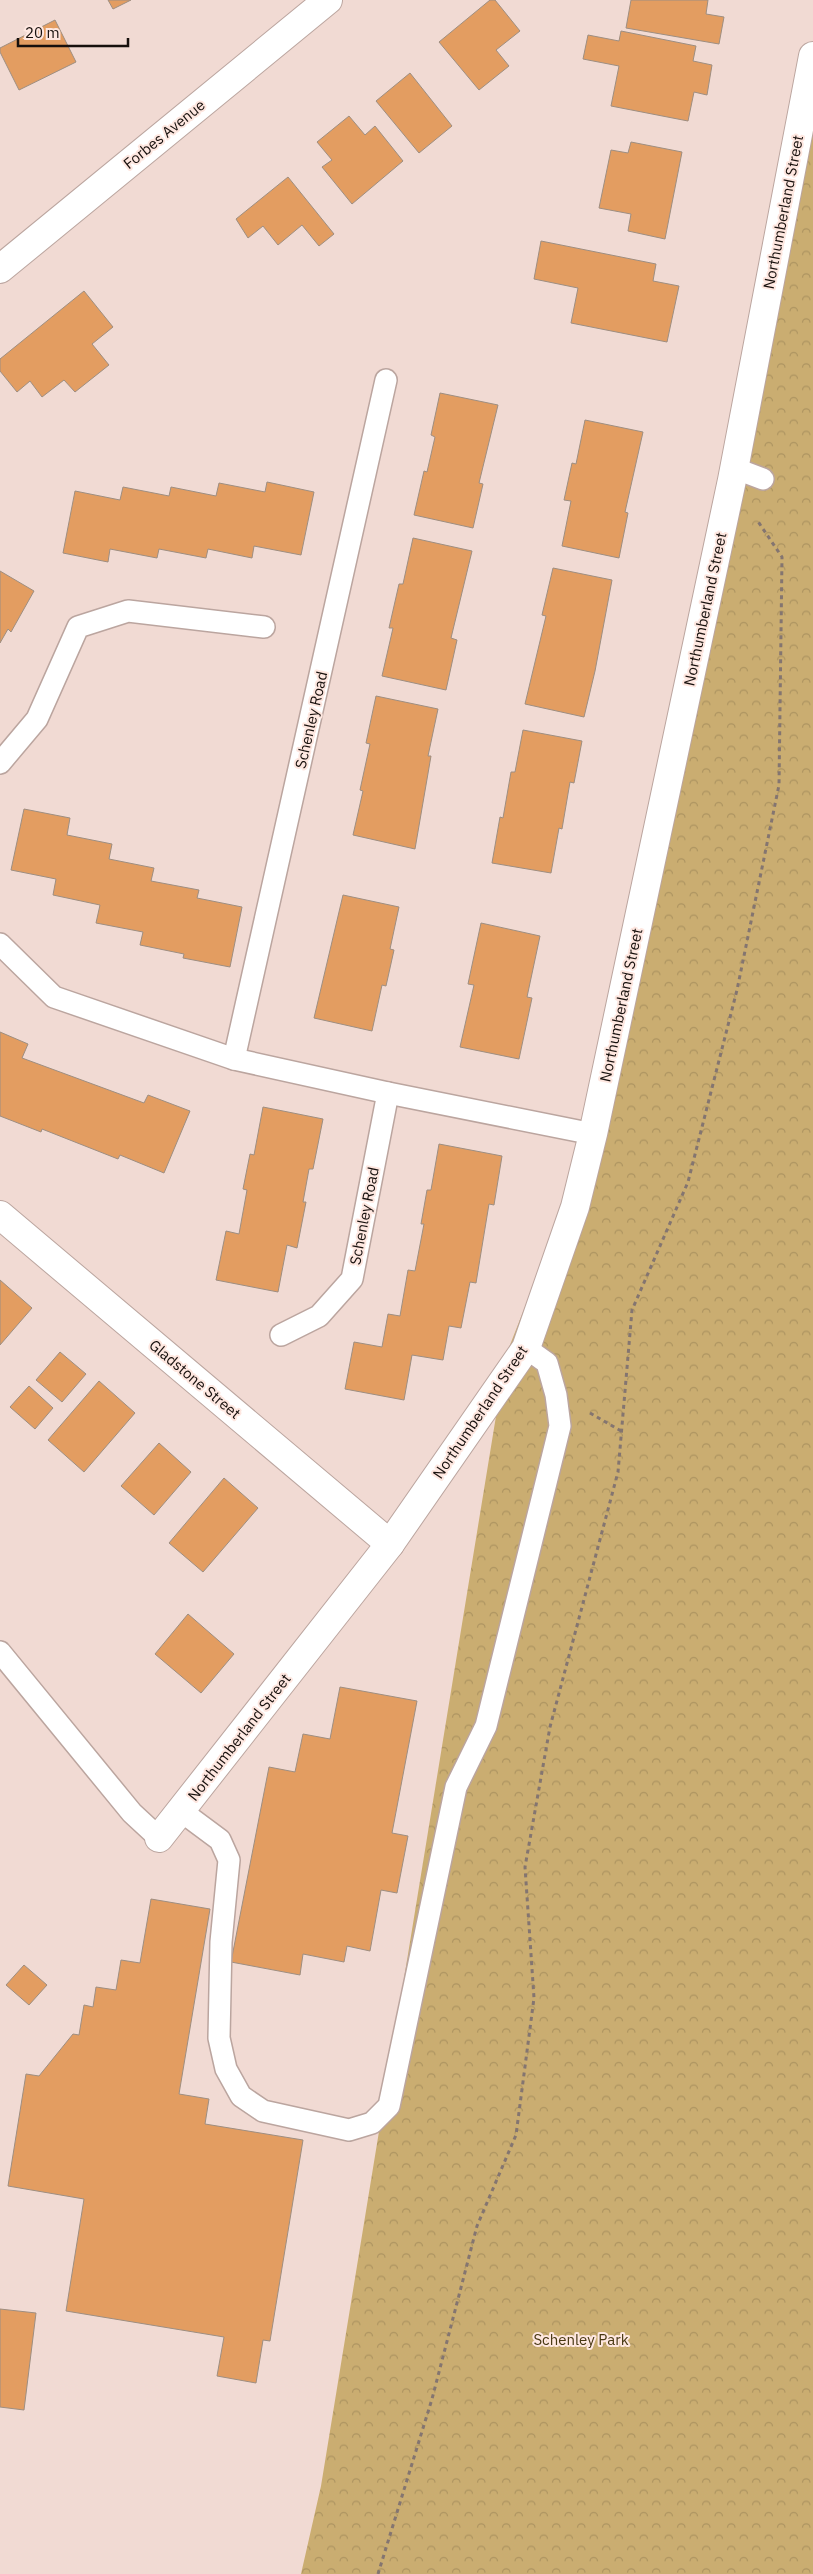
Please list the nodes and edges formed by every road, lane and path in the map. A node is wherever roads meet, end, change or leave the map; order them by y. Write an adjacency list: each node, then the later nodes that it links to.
1 (320, 3): 3 (street, Forbes Avenue)
2 (813, 56): 5 (street, Northumberland Street)
3 (0, 268)
4 (386, 380): 10 (lane, Schenley Road)
5 (733, 474): 6 (lane); 12 (street, Northumberland Street); 20 (path)
6 (763, 479)
7 (264, 627): 8 (lane)
8 (0, 764)
9 (0, 944): 10 (lane)
10 (234, 1059): 11 (lane)
11 (388, 1093): 12 (lane); 14 (lane, Schenley Road)
12 (594, 1134): 15 (street, Northumberland Street)
13 (0, 1215): 16 (street, Gladstone Street)
14 (281, 1335)
15 (526, 1348): 16 (street, Northumberland Street); 18 (lane)
16 (390, 1544): 18 (street, Northumberland Street)
17 (0, 1652): 19 (lane)
18 (181, 1811): 19 (street, Northumberland Street)
19 (160, 1838)
20 (378, 2574)

